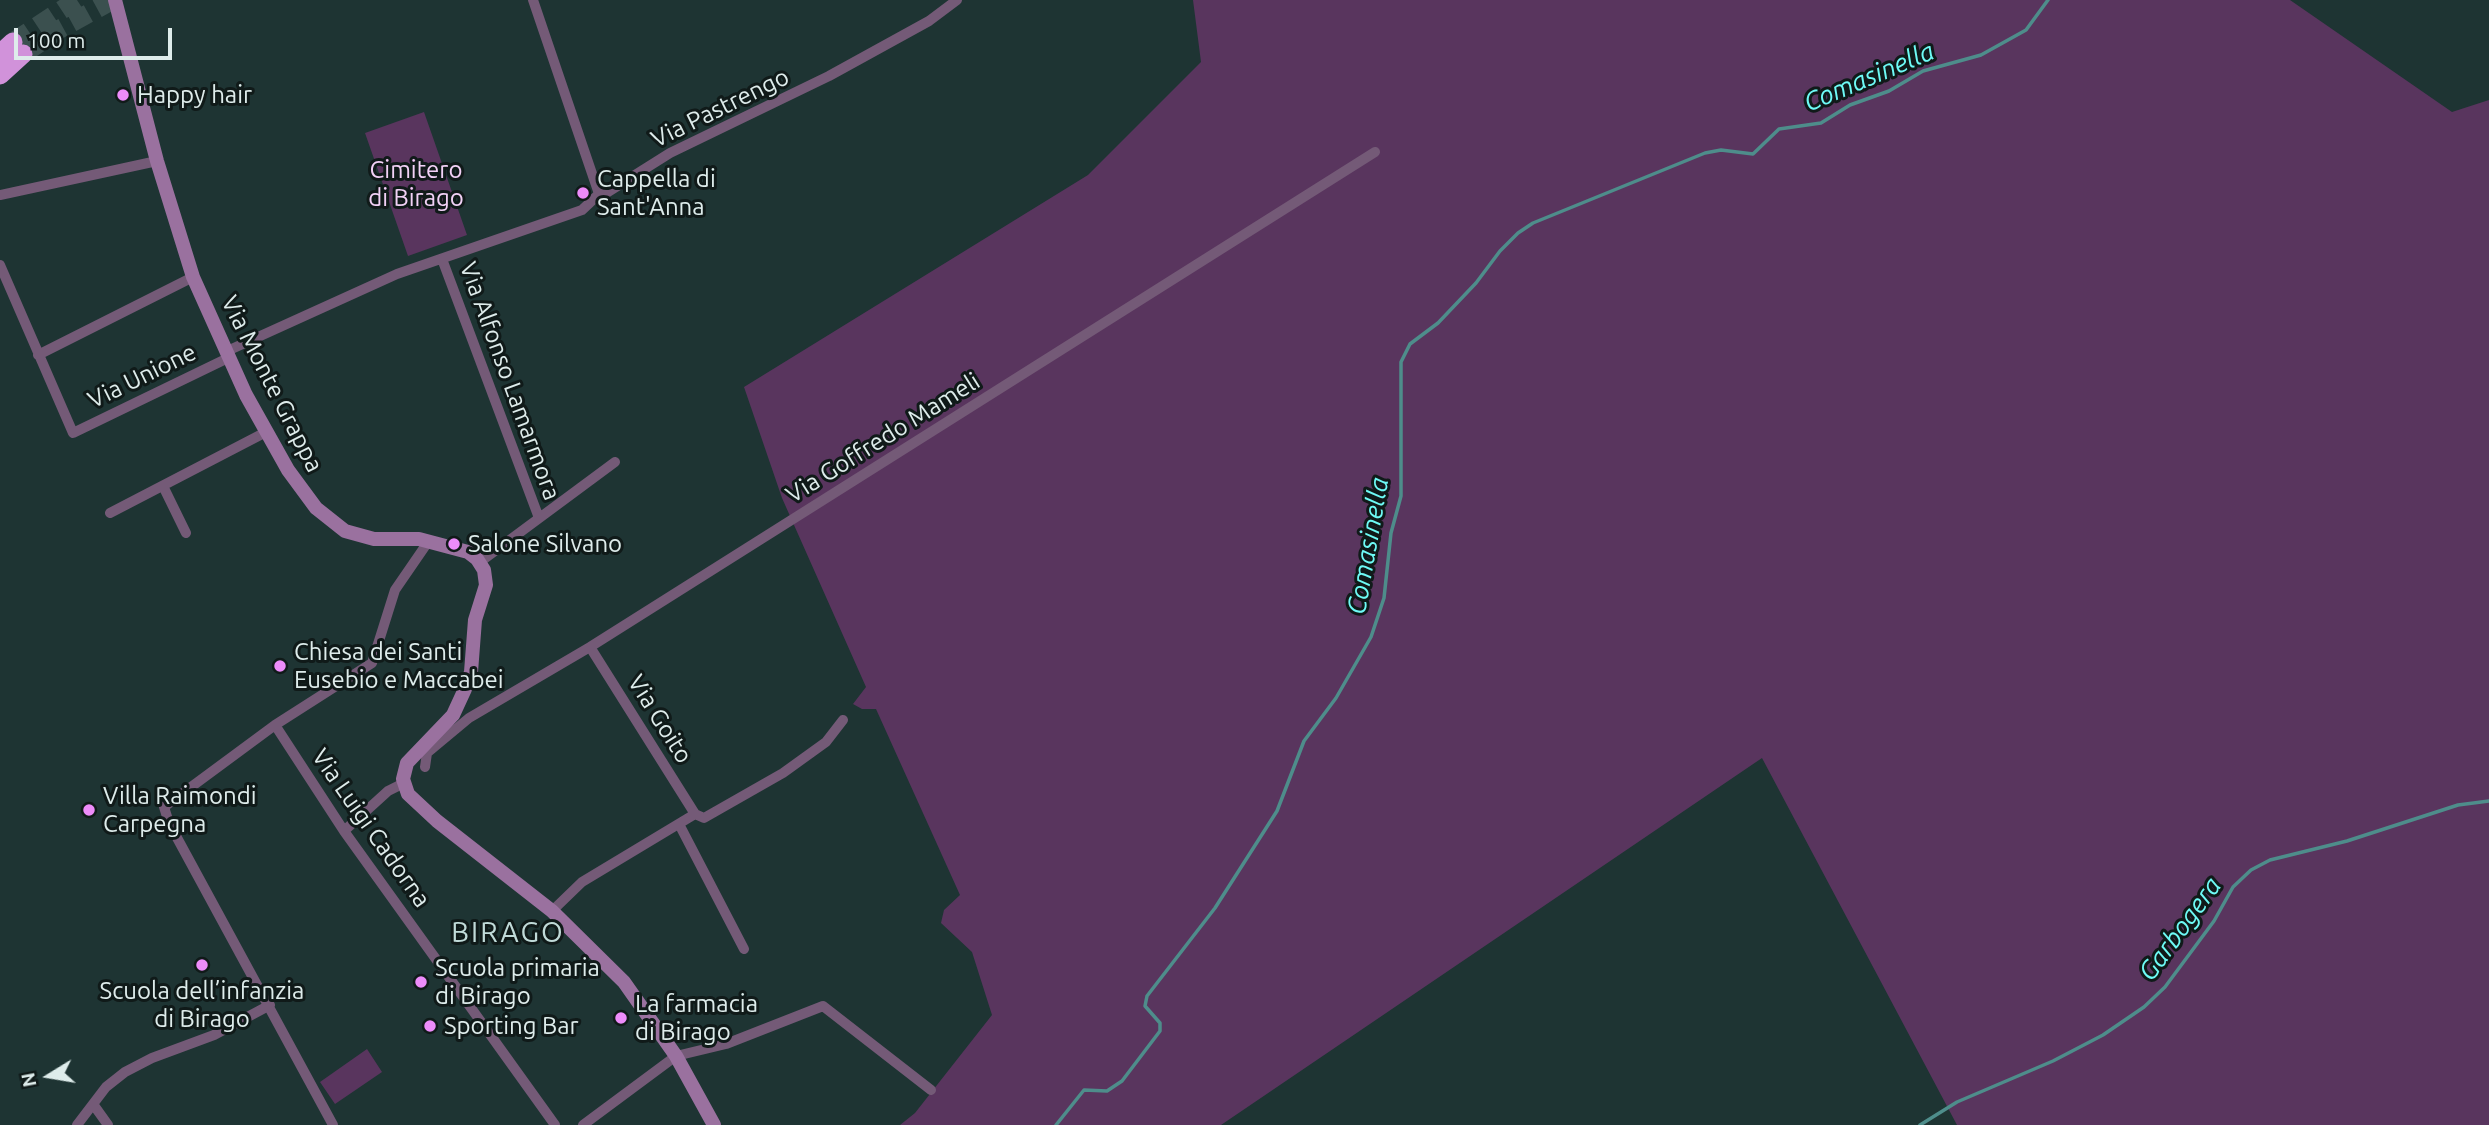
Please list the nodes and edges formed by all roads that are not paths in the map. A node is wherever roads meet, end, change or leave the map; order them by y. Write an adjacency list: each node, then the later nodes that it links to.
1 (115, 0): 7 (street, Via Monte Grappa)
2 (533, 0): 8 (street)
3 (957, 0): 8 (street, Via Pastrengo)
4 (12, 50): 5 (highway)
5 (0, 75)
6 (1375, 152): 23 (street, Via Goffredo Mameli)
7 (157, 161): 9 (street); 12 (street, Via Monte Grappa)
8 (599, 194): 10 (street, Via Pastrengo)
9 (0, 195)
10 (442, 259): 14 (street, Via Pastrengo); 19 (street, Via Alfonso Lamarmora)
11 (0, 265): 13 (street)
12 (193, 277): 13 (street); 14 (street, Via Monte Grappa)
13 (38, 355): 14 (street, Via Unione)
14 (227, 355): 15 (street, Via Monte Grappa)
15 (266, 432): 17 (street); 21 (street, Via Monte Grappa)
16 (614, 462): 19 (street)
17 (163, 486): 18 (street); 20 (street)
18 (110, 513)
19 (539, 518): 22 (street)
20 (186, 533)
21 (428, 542): 22 (street, Via Monte Grappa); 25 (street)
22 (480, 562): 27 (street)
23 (590, 647): 26 (street, Via Goffredo Mameli); 28 (street, Via Goito)
24 (843, 720): 28 (street)
25 (275, 725): 30 (street, Via Luigi Cadorna); 33 (street)
26 (425, 767)
27 (404, 783): 30 (street); 31 (street)
28 (695, 814): 29 (street)
29 (679, 824): 31 (street); 32 (street)
30 (344, 831): 40 (street, Via Luigi Cadorna)
31 (552, 911): 34 (street)
32 (744, 948)
33 (270, 1005): 36 (street); 39 (street)
34 (676, 1056): 35 (street); 41 (street); 42 (street)
35 (931, 1090)
36 (93, 1104): 37 (street); 38 (street)
37 (77, 1125)
38 (108, 1125)
39 (333, 1125)
40 (555, 1125)
41 (583, 1125)
42 (714, 1125)

